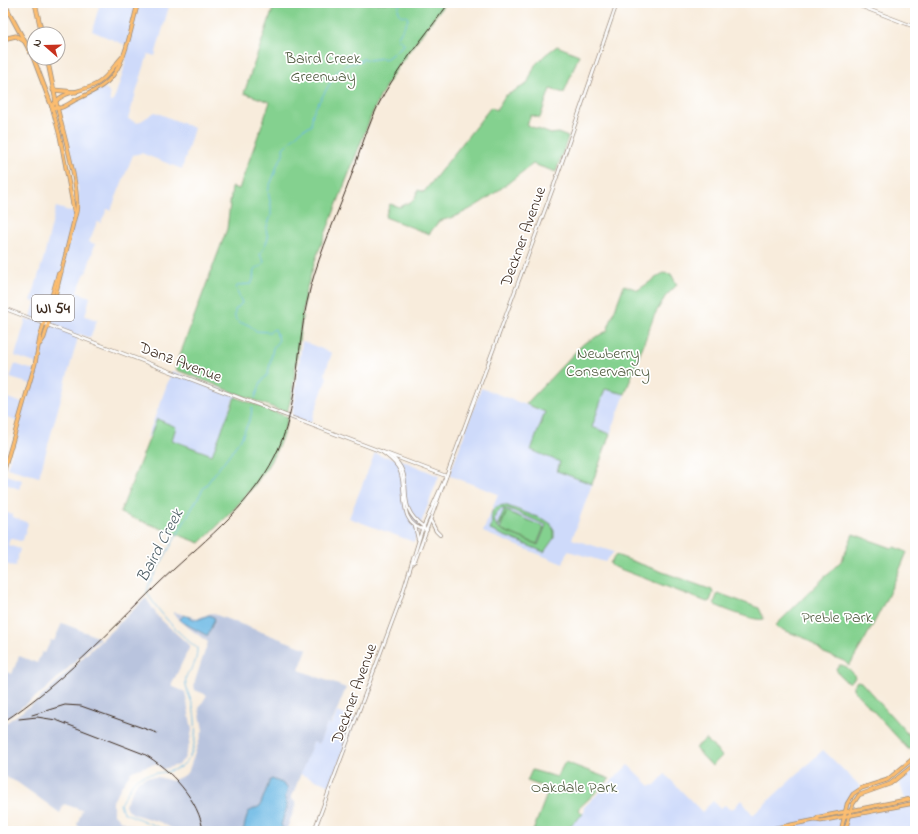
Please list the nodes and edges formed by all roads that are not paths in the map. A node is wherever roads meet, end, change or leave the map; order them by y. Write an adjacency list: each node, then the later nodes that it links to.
1 (4, 3): 9 (highway, WI 54)
2 (36, 3): 6 (highway)
3 (138, 3): 11 (main road)
4 (617, 3): 28 (street, Deckner Avenue)
5 (852, 3): 7 (street)
6 (40, 26)
7 (915, 27)
8 (3, 39): 10 (highway)
9 (26, 41)
10 (26, 42)
11 (123, 56): 15 (main road); 18 (main road)
12 (36, 66): 17 (highway, WI 54)
13 (48, 66): 14 (highway, WI 54)
14 (53, 90): 15 (highway); 16 (highway, WI 54)
15 (76, 92): 16 (main road)
16 (56, 101): 17 (main road); 18 (main road, WI 54)
17 (52, 107): 18 (main road); 19 (main road, WI 54)
18 (57, 109): 19 (main road, WI 54)
19 (75, 216): 20 (main road, WI 54)
20 (61, 272): 22 (main road, WI 54); 23 (main road, WI 54)
21 (3, 308): 22 (street, Danz Avenue)
22 (44, 323): 23 (street, Danz Avenue); 24 (main road, WI 54)
23 (48, 325): 24 (main road, WI 54); 25 (street, Danz Avenue)
24 (40, 344): 27 (main road, WI 54)
25 (380, 451): 26 (street); 30 (street)
26 (387, 452): 28 (street); 31 (street)
27 (3, 474)
28 (446, 476): 29 (street, Deckner Avenue); 31 (street, Deckner Avenue)
29 (431, 520): 32 (street, Deckner Avenue); 33 (street)
30 (415, 526): 31 (street); 34 (street)
31 (423, 528): 32 (street); 34 (street, Deckner Avenue)
32 (427, 530): 35 (street, Deckner Avenue)
33 (440, 536)
34 (418, 542): 35 (street, Deckner Avenue)
35 (412, 563): 45 (street, Deckner Avenue)
36 (915, 756): 41 (main road)
37 (915, 764): 40 (main road)
38 (915, 798): 40 (main road)
39 (915, 803): 42 (main road)
40 (851, 811): 41 (main road); 42 (main road)
41 (845, 813): 43 (main road); 44 (main road)
42 (850, 816): 43 (main road); 48 (main road)
43 (845, 817): 44 (main road); 47 (main road)
44 (815, 820): 46 (main road)
45 (314, 831)
46 (760, 831)
47 (841, 831)
48 (845, 831)

